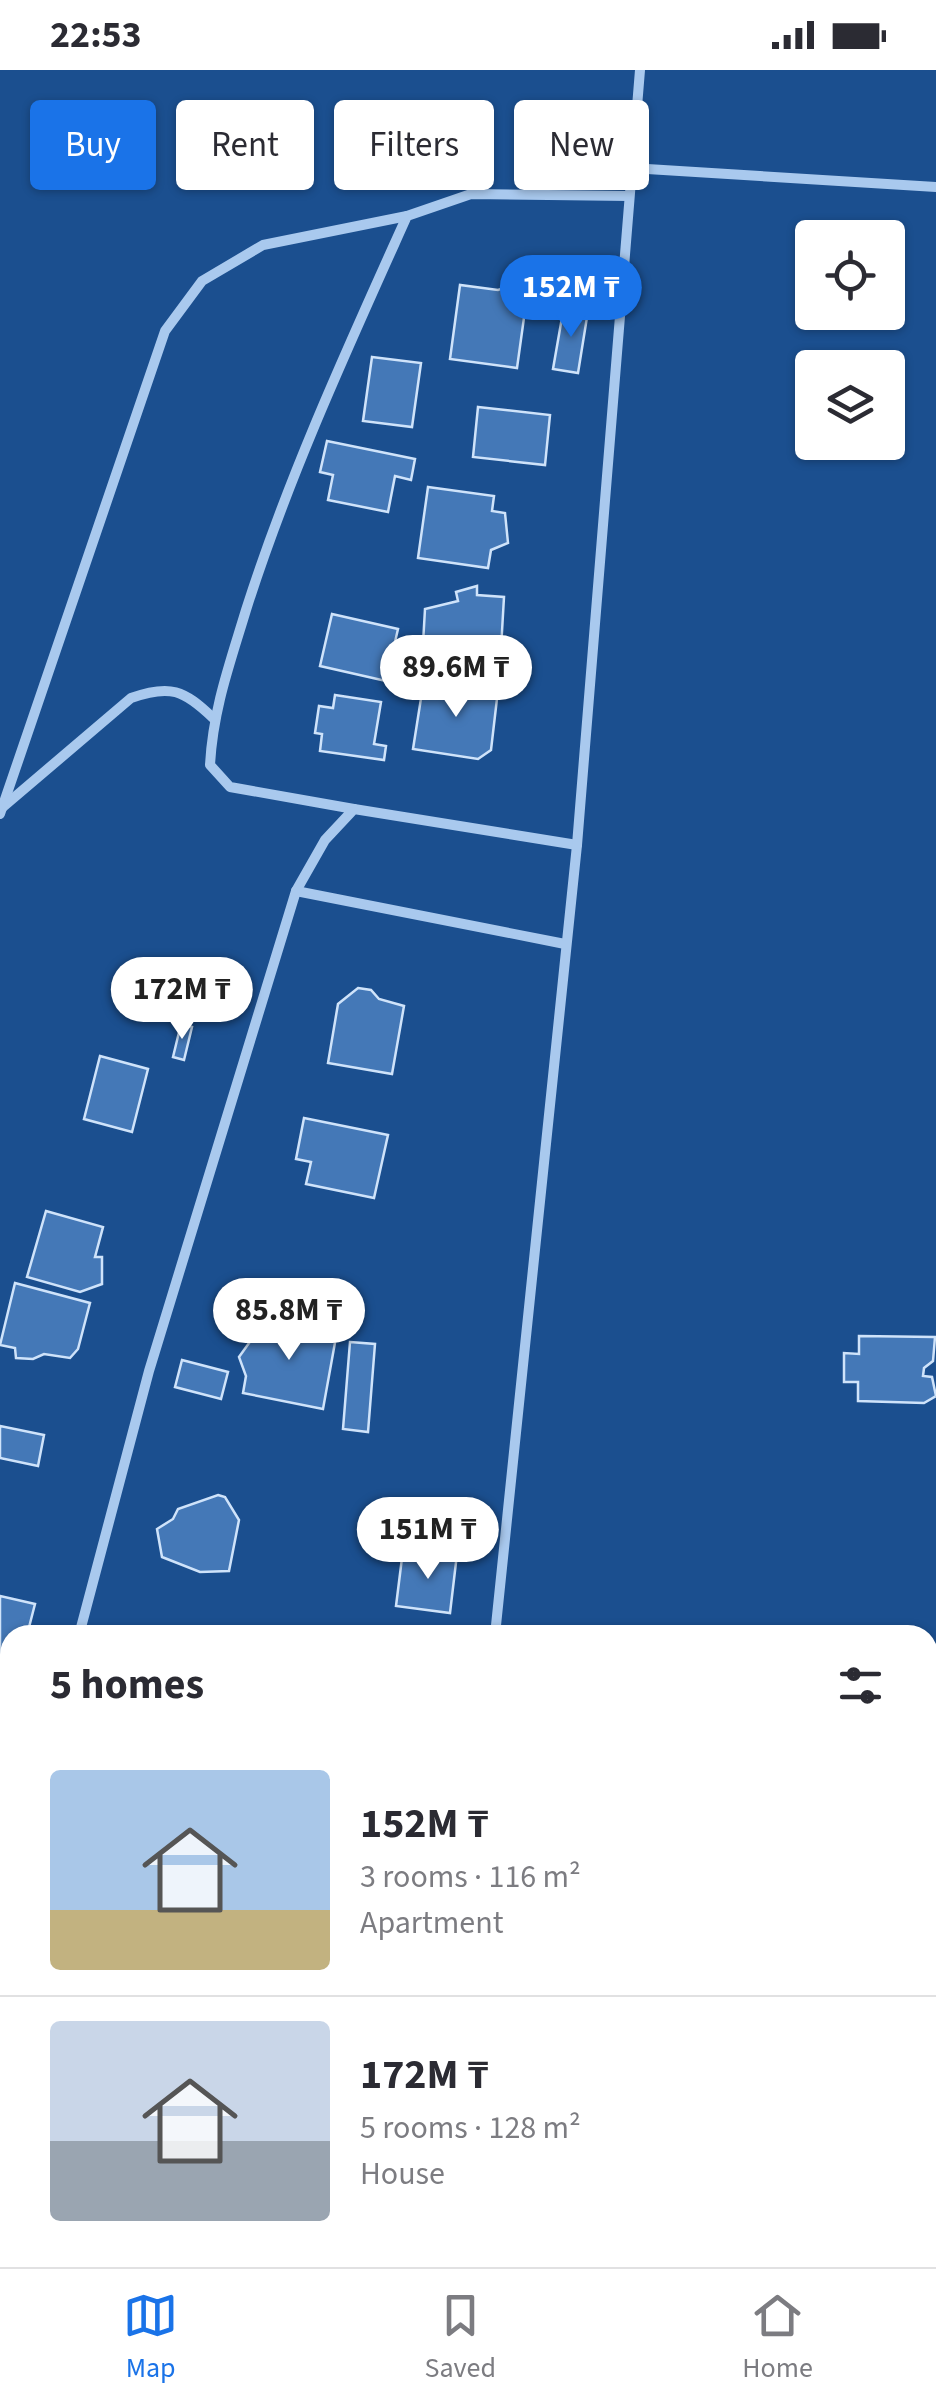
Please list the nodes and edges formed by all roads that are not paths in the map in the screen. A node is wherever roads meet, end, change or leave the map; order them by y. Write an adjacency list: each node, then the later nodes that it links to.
1 (640, 70): 2 (street)
2 (637, 100)
3 (649, 169): 4 (street)
4 (936, 187)
5 (629, 190): 6 (street)
6 (629, 196): 7 (street); 11 (street)
7 (407, 216): 8 (street); 10 (street)
8 (213, 718): 9 (street); 10 (street)
9 (354, 809): 11 (street); 12 (street)
10 (1, 811)
11 (577, 845): 13 (street)
12 (296, 891): 13 (street); 14 (street)
13 (565, 944): 15 (street)
14 (82, 1625)
15 (496, 1625)

